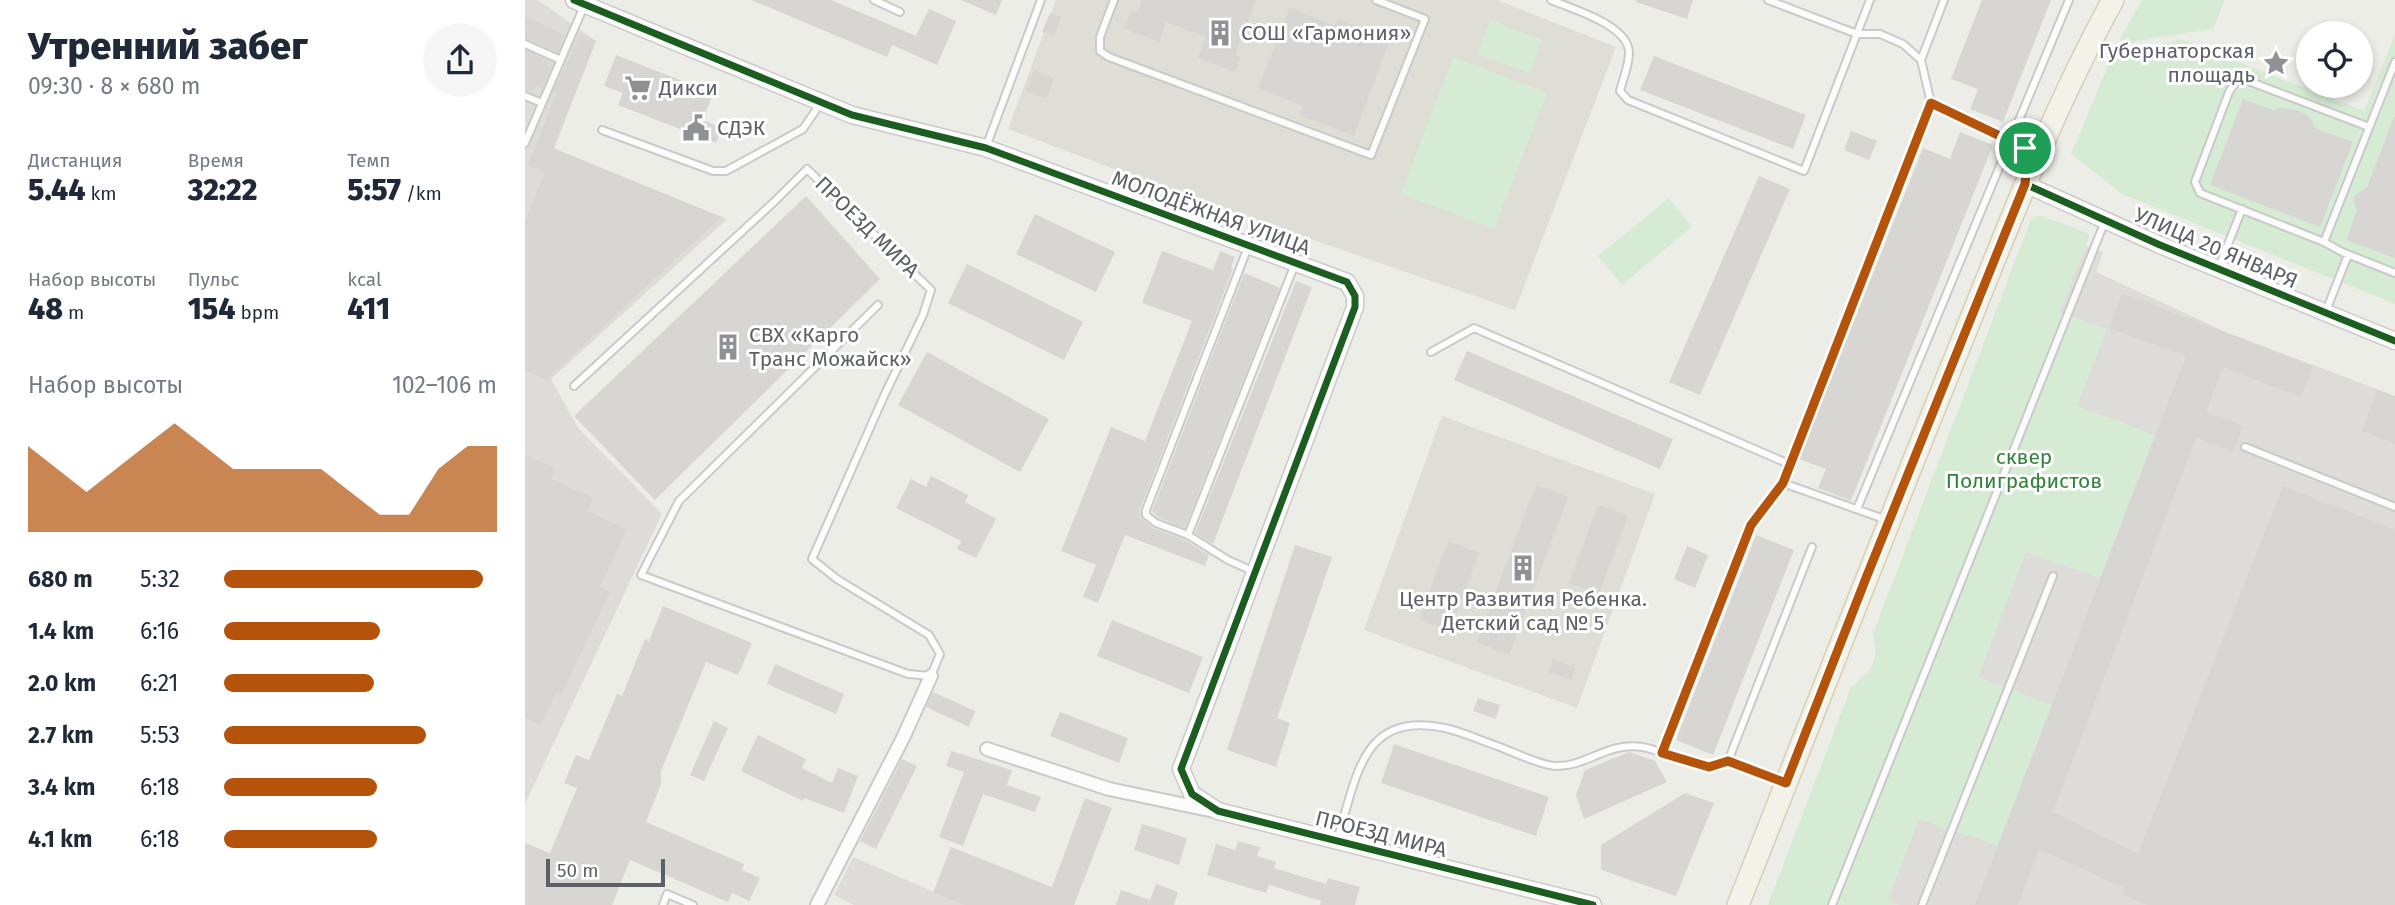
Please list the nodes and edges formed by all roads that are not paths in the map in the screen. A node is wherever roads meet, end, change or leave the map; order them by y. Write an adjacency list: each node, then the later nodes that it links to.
1 (874, 0): 12 (lane)
2 (1041, 0): 26 (lane)
3 (1114, 0): 4 (lane)
4 (1375, 0)
5 (1551, 0): 13 (lane)
6 (1768, 0): 13 (lane)
7 (1870, 0): 13 (lane)
8 (1944, 0): 16 (lane)
9 (2069, 0): 24 (lane)
10 (2113, 0): 27 (main road)
11 (579, 2): 15 (lane); 20 (street, МОЛОДЁЖНАЯ УЛИЦА)
12 (900, 12)
13 (1857, 34): 16 (lane)
14 (525, 44): 15 (lane)
15 (561, 60): 19 (lane)
16 (1921, 60): 21 (lane)
17 (2395, 62): 22 (lane)
18 (525, 96): 19 (lane)
19 (542, 103): 25 (lane)
20 (821, 103): 23 (lane); 26 (street, МОЛОДЁЖНАЯ УЛИЦА)
21 (1931, 103): 24 (lane); 42 (lane)
22 (2369, 127): 28 (lane); 30 (lane)
23 (602, 130)
24 (2010, 141): 27 (lane); 45 (lane)
25 (525, 143)
26 (986, 148): 31 (street, МОЛОДЁЖНАЯ УЛИЦА)
27 (2025, 184): 29 (street, УЛИЦА 20 ЯНВАРЯ); 46 (main road)
28 (2242, 209): 30 (lane); 34 (lane)
29 (2105, 220): 34 (street, УЛИЦА 20 ЯНВАРЯ); 64 (lane)
30 (2324, 242): 32 (lane)
31 (1249, 245): 33 (street, МОЛОДЁЖНАЯ УЛИЦА); 47 (lane)
32 (2348, 255): 35 (lane); 37 (lane)
33 (1296, 262): 47 (lane); 49 (street, МОЛОДЁЖНАЯ УЛИЦА)
34 (2218, 269): 37 (street, УЛИЦА 20 ЯНВАРЯ)
35 (2395, 273)
36 (879, 305): 51 (lane)
37 (2325, 313): 38 (street, УЛИЦА 20 ЯНВАРЯ)
38 (2395, 341)
39 (1431, 352): 42 (lane)
40 (574, 386): 51 (lane, ПРОЕЗД МИРА)
41 (2245, 447): 44 (lane)
42 (1789, 464): 43 (lane)
43 (1783, 483): 45 (lane); 53 (lane)
44 (2395, 507)
45 (1857, 509): 46 (lane)
46 (1889, 521): 56 (main road)
47 (1188, 535): 49 (lane)
48 (1812, 547): 54 (lane)
49 (1255, 572): 55 (street, МОЛОДЁЖНАЯ УЛИЦА)
50 (2053, 576): 65 (lane)
51 (931, 676): 61 (street, ПРОЕЗД МИРА)
52 (988, 749): 57 (street, ПРОЕЗД МИРА)
53 (1662, 753): 54 (lane); 58 (lane)
54 (1728, 761): 56 (lane)
55 (1181, 769): 57 (street, ПРОЕЗД МИРА)
56 (1786, 783): 63 (main road)
57 (1218, 811): 58 (street, ПРОЕЗД МИРА)
58 (1336, 841): 62 (street, ПРОЕЗД МИРА)
59 (663, 905): 60 (lane)
60 (693, 905)
61 (817, 905)
62 (1593, 905)
63 (1738, 905)
64 (1832, 905)
65 (1922, 905)

